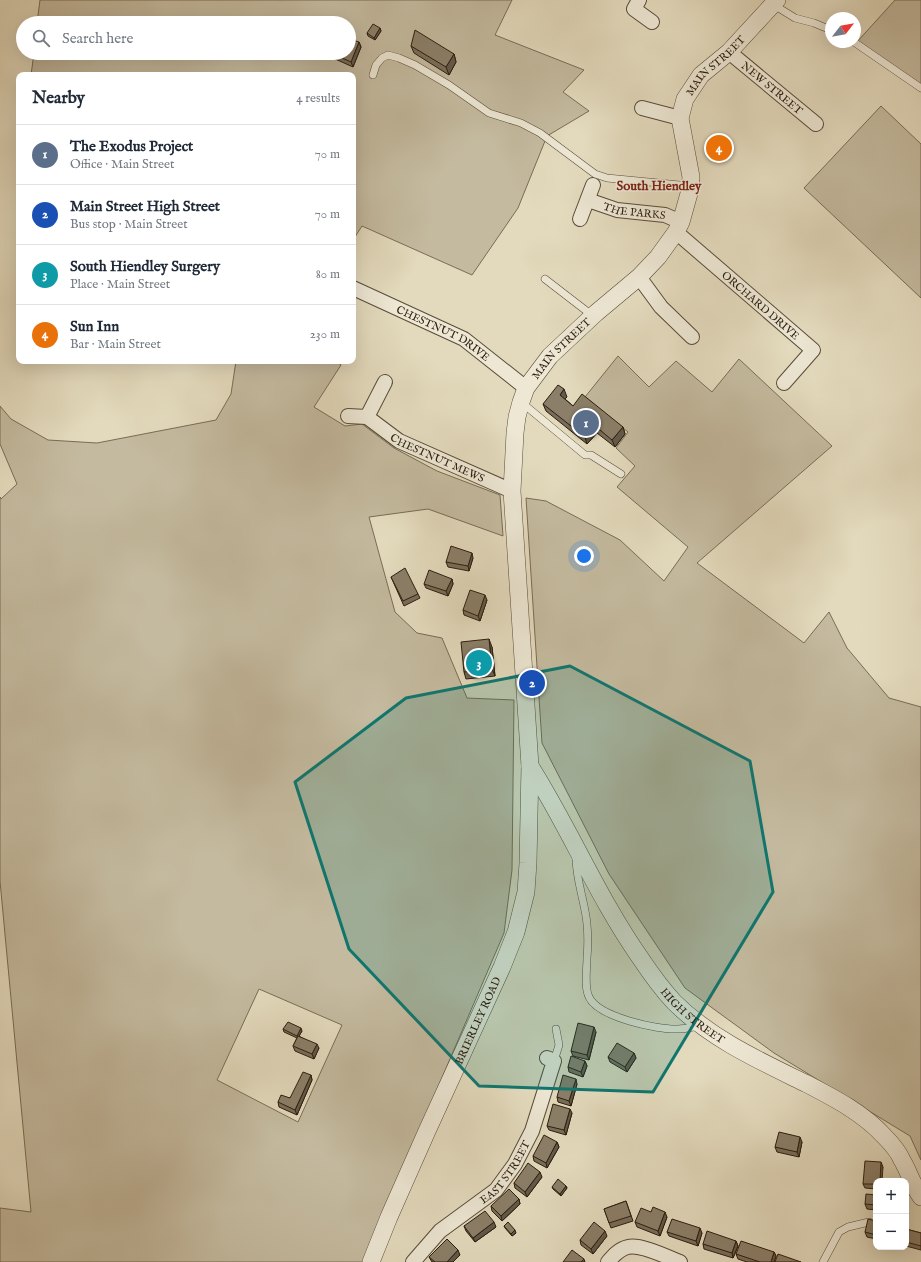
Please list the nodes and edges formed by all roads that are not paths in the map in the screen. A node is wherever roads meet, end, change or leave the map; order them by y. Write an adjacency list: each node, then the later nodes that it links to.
1 (639, 0): 3 (street)
2 (773, 2): 4 (lane); 6 (street, MAIN STREET)
3 (652, 22)
4 (825, 28)
5 (861, 47): 8 (lane)
6 (729, 52): 10 (street, MAIN STREET); 11 (street, NEW STREET)
7 (373, 75): 13 (lane)
8 (921, 88)
9 (642, 108): 10 (street)
10 (680, 118): 13 (street, MAIN STREET)
11 (816, 124)
12 (593, 185): 14 (street, THE PARKS)
13 (690, 186): 16 (street, MAIN STREET)
14 (588, 200): 15 (street, THE PARKS); 16 (street, THE PARKS)
15 (580, 219)
16 (679, 227): 17 (street, MAIN STREET); 23 (street, ORCHARD DRIVE)
17 (639, 278): 20 (street, MAIN STREET); 21 (street)
18 (545, 279): 20 (lane)
19 (356, 289): 24 (street, CHESTNUT DRIVE)
20 (593, 316): 24 (street, MAIN STREET)
21 (692, 337)
22 (385, 382): 26 (street)
23 (784, 382)
24 (524, 395): 27 (lane); 28 (street, MAIN STREET)
25 (348, 416): 26 (street)
26 (367, 417): 28 (street, CHESTNUT MEWS)
27 (621, 474)
28 (512, 491): 29 (street, MAIN STREET)
29 (530, 766): 30 (street, HIGH STREET); 36 (street, BRIERLEY ROAD)
30 (576, 848): 31 (street, HIGH STREET); 31 (lane)
31 (701, 1026): 34 (street, HIGH STREET)
32 (556, 1029): 33 (lane)
33 (551, 1060): 37 (street, EAST STREET)
34 (921, 1197)
35 (869, 1222): 40 (lane)
36 (371, 1262)
37 (413, 1262)
38 (608, 1262): 39 (street)
39 (680, 1262)
40 (823, 1262)

